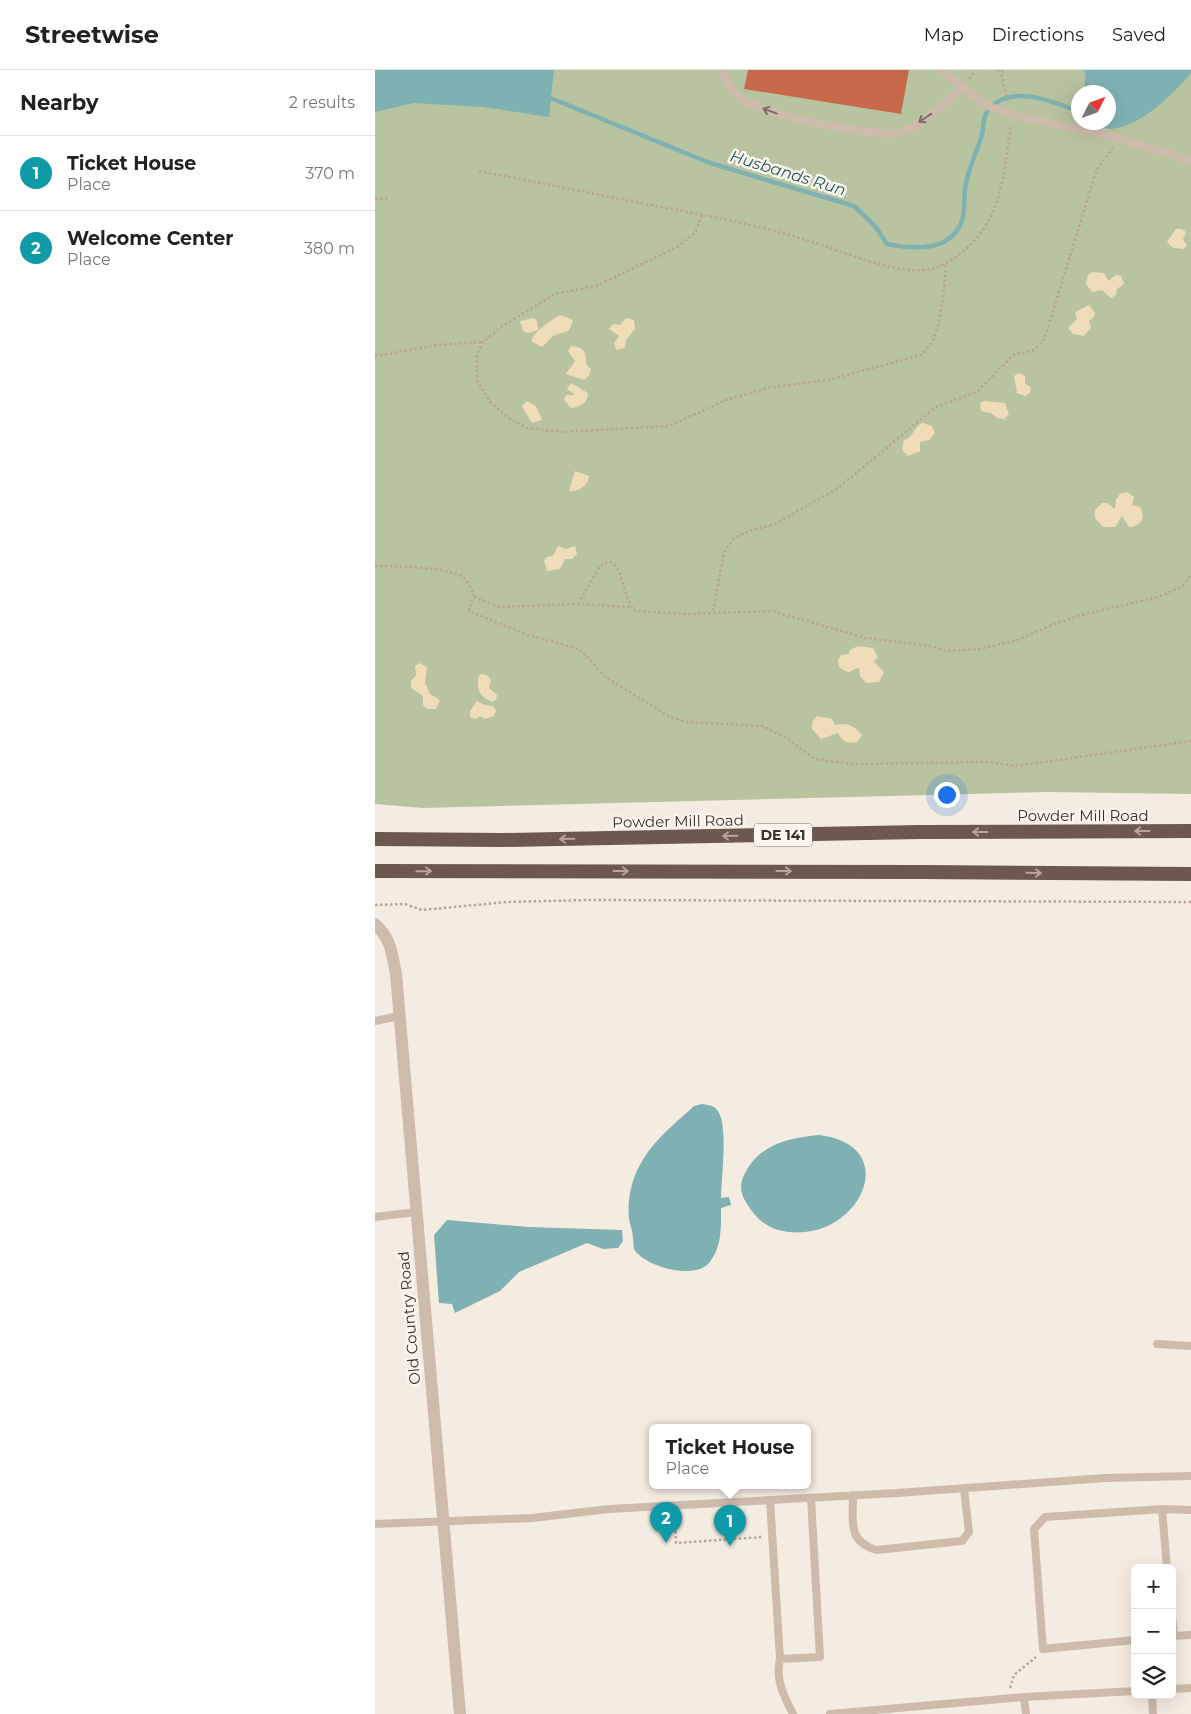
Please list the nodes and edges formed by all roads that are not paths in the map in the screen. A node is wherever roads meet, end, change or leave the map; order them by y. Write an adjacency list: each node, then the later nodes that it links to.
1 (722, 70): 3 (lane, one-way to 1)
2 (941, 70): 3 (lane)
3 (963, 88): 4 (lane)
4 (1191, 161)
5 (1191, 831): 6 (highway, Powder Mill Road / DE 141, one-way to 6)
6 (375, 839)
7 (375, 871): 8 (highway, one-way to 8)
8 (1191, 874)
9 (375, 924): 10 (street, Old Country Road)
10 (399, 1016): 11 (lane); 12 (street, Old Country Road)
11 (375, 1021)
12 (416, 1212): 13 (lane); 23 (street, Old Country Road)
13 (375, 1217)
14 (1157, 1344): 15 (lane)
15 (1191, 1346)
16 (1191, 1476): 17 (lane)
17 (964, 1489): 18 (lane); 18 (lane)
18 (853, 1496): 19 (lane)
19 (811, 1498): 20 (lane); 29 (lane)
20 (770, 1500): 23 (lane); 29 (lane)
21 (1162, 1508): 22 (lane); 25 (lane); 28 (lane)
22 (1191, 1510)
23 (443, 1520): 24 (lane); 35 (street, Old Country Road)
24 (375, 1524)
25 (1167, 1564)
26 (1191, 1634): 27 (lane)
27 (1176, 1636)
28 (1131, 1640)
29 (780, 1659): 36 (lane)
30 (1191, 1688): 31 (lane)
31 (1176, 1689)
32 (1131, 1691): 33 (lane)
33 (1024, 1697): 37 (lane); 38 (lane)
34 (1152, 1699): 39 (lane)
35 (460, 1714)
36 (793, 1714)
37 (830, 1714)
38 (1026, 1714)
39 (1153, 1714)

